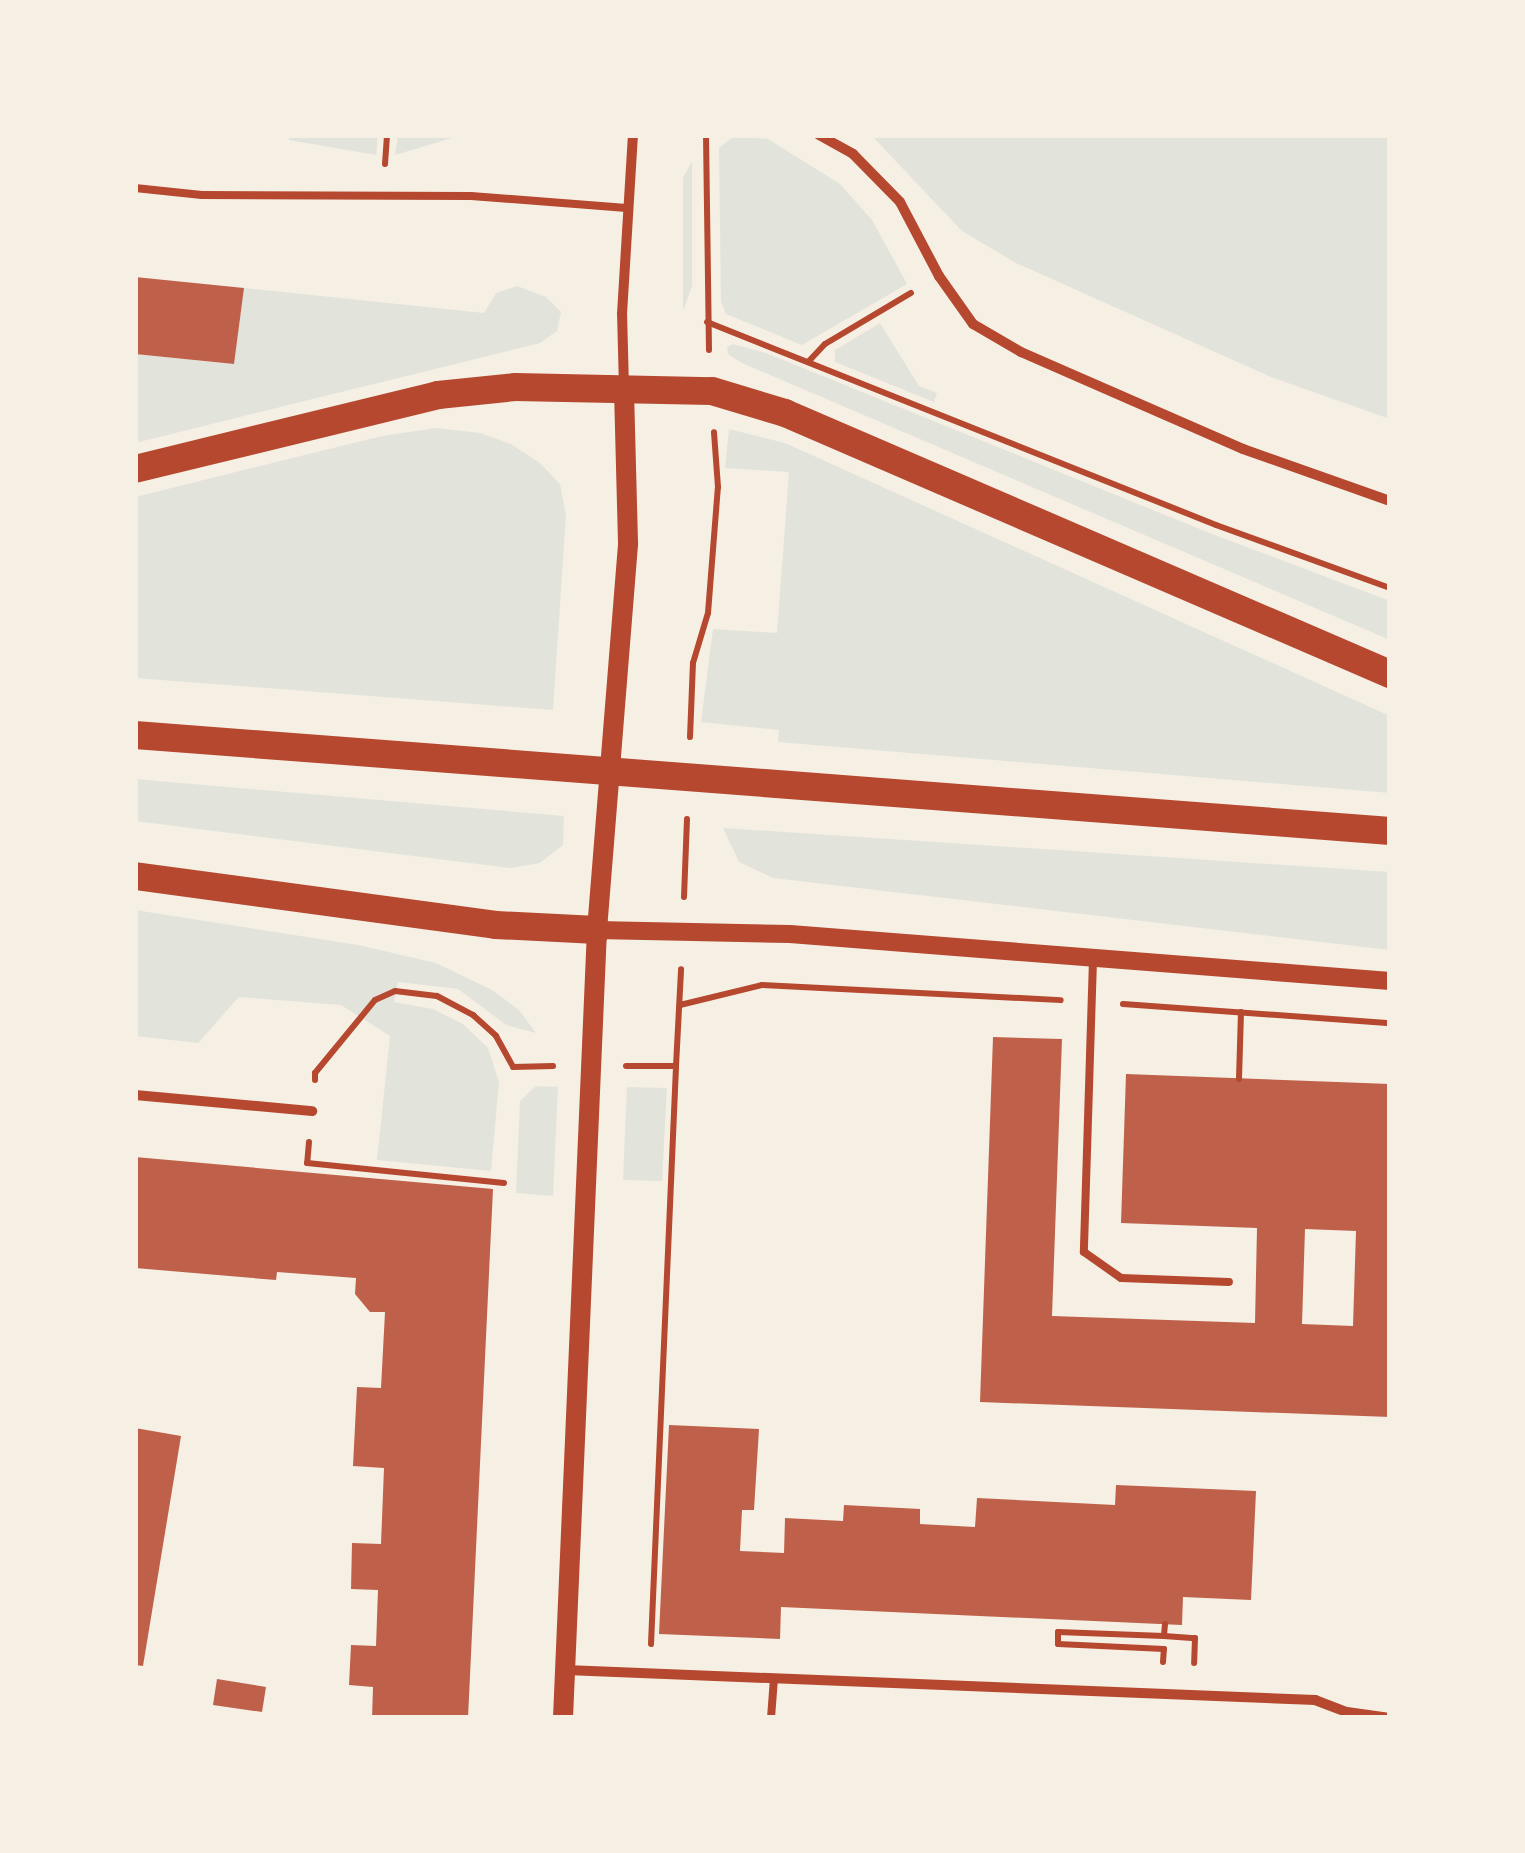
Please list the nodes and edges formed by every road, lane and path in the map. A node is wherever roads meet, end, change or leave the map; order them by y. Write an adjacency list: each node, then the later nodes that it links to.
1 (633, 135): 5 (street)
2 (706, 135): 7 (path)
3 (819, 135): 6 (street)
4 (135, 188): 5 (lane)
5 (628, 208): 10 (street)
6 (939, 276): 9 (path); 13 (street)
7 (706, 322): 8 (path); 9 (path)
8 (709, 348)
9 (809, 361): 14 (path)
10 (624, 389): 12 (highway); 15 (highway); 22 (main road)
11 (714, 428): 18 (path)
12 (135, 469)
13 (1390, 501)
14 (1390, 588)
15 (1390, 674)
16 (135, 720): 19 (highway)
17 (135, 735): 19 (highway)
18 (690, 739)
19 (468, 757): 20 (highway)
20 (1390, 831)
21 (135, 876): 22 (highway)
22 (597, 930): 23 (street); 44 (main road)
23 (1093, 955): 24 (street); 26 (lane)
24 (1390, 982)
25 (680, 986): 27 (path)
26 (1090, 1002): 27 (path); 28 (path); 38 (lane)
27 (680, 1005): 32 (path)
28 (1241, 1012): 29 (path); 33 (path)
29 (1390, 1022)
30 (550, 1066): 35 (path)
31 (628, 1066): 32 (path)
32 (676, 1066): 41 (path)
33 (1239, 1079)
34 (135, 1095): 35 (street)
35 (312, 1111)
36 (307, 1163): 37 (path)
37 (504, 1184)
38 (1228, 1282)
39 (1164, 1624): 40 (path)
40 (1164, 1636): 42 (path); 43 (path)
41 (651, 1640)
42 (1163, 1662)
43 (1194, 1664)
44 (566, 1670): 45 (street); 47 (main road)
45 (774, 1678): 46 (street); 48 (lane)
46 (1349, 1715): 49 (street)
47 (563, 1718)
48 (771, 1718)
49 (1390, 1718)

